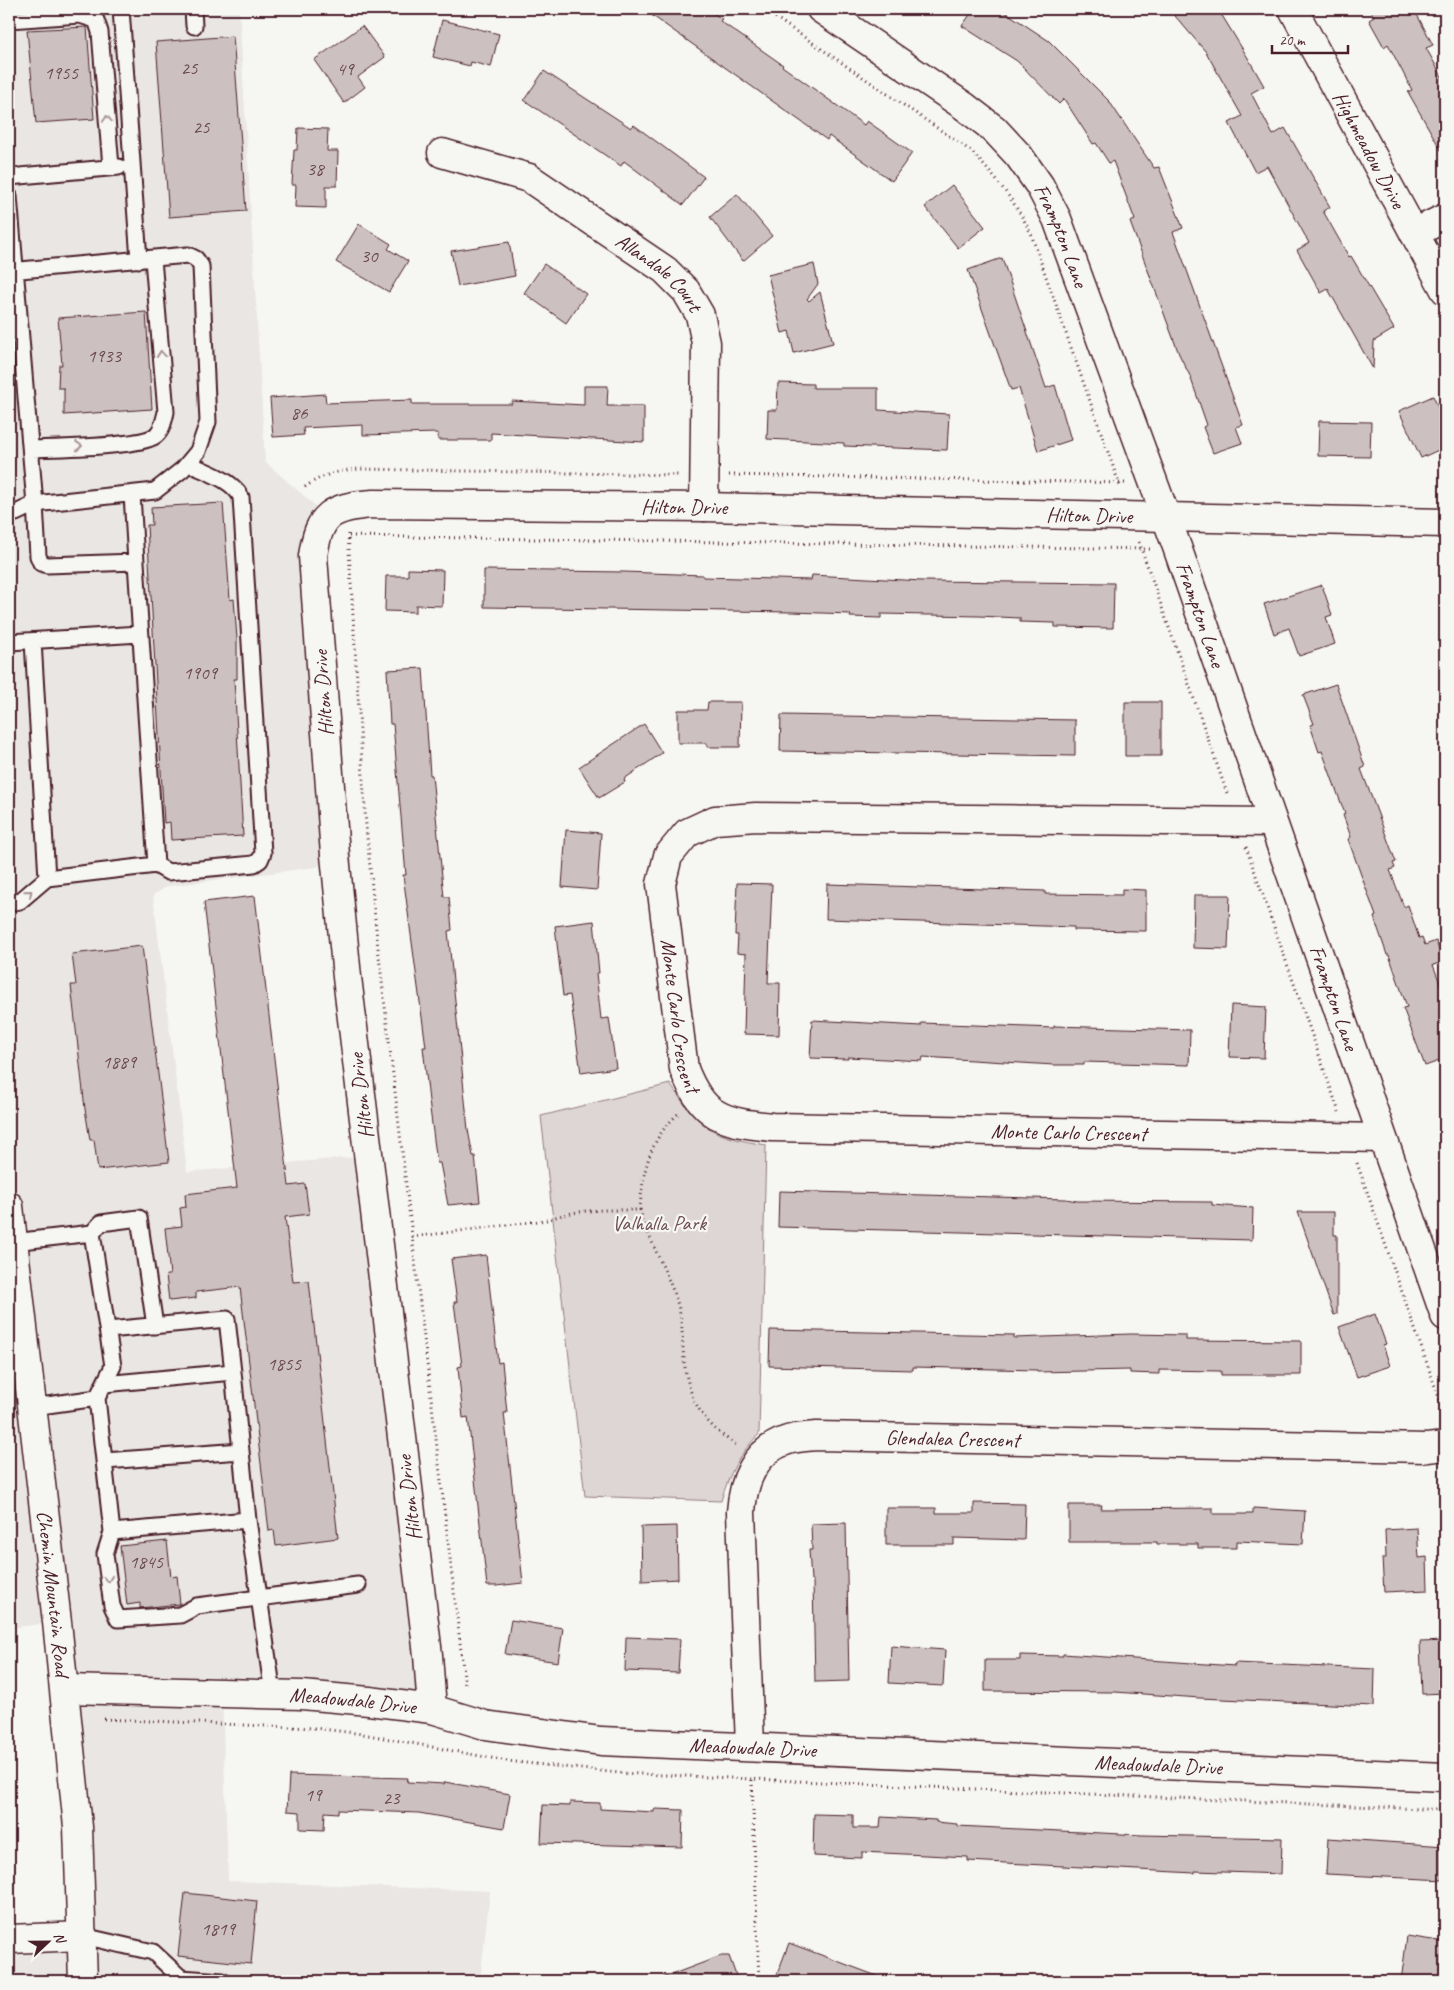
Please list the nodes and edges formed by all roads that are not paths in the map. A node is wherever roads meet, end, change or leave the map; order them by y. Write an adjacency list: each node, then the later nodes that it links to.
1 (121, 9): 8 (lane)
2 (193, 9): 6 (lane)
3 (822, 9): 23 (street, Frampton Lane)
4 (1293, 9): 13 (street, Highmeadow Drive)
5 (9, 20): 9 (lane, one-way to 5)
6 (194, 26)
7 (442, 153): 21 (street, Allandale Court)
8 (132, 165): 9 (lane); 14 (lane)
9 (111, 167): 10 (lane)
10 (9, 177)
11 (9, 196): 15 (lane)
12 (1445, 218): 13 (street)
13 (1414, 233): 16 (street, Highmeadow Drive)
14 (146, 259): 15 (lane); 17 (lane, one-way to 14); 18 (lane)
15 (12, 271): 17 (lane)
16 (1445, 290)
17 (31, 449): 20 (lane)
18 (188, 463): 19 (lane); 30 (lane)
19 (132, 494): 20 (lane); 25 (lane)
20 (35, 504): 22 (lane); 25 (lane)
21 (704, 507): 23 (street, Hilton Drive); 53 (street, Hilton Drive)
22 (9, 513)
23 (1166, 517): 24 (street); 29 (street, Frampton Lane)
24 (1445, 523)
25 (136, 562): 26 (lane)
26 (140, 634): 27 (lane); 30 (lane)
27 (32, 641): 28 (lane); 31 (lane)
28 (9, 642)
29 (1272, 822): 33 (street, Frampton Lane); 33 (street, Monte Carlo Crescent)
30 (156, 865): 31 (lane)
31 (47, 878): 32 (lane, one-way to 31)
32 (9, 903)
33 (1382, 1138): 37 (street, Frampton Lane)
34 (9, 1206): 36 (street, Chemin Mountain Road)
35 (92, 1233): 36 (lane); 38 (lane); 39 (lane)
36 (13, 1242): 40 (street, Chemin Mountain Road)
37 (1445, 1316)
38 (155, 1326): 39 (lane); 41 (lane)
39 (108, 1330): 42 (lane)
40 (17, 1344): 43 (street, Chemin Mountain Road)
41 (233, 1372): 42 (lane); 45 (lane)
42 (101, 1391): 43 (lane); 46 (lane)
43 (33, 1407): 51 (street, Chemin Mountain Road)
44 (1445, 1446): 54 (street, Glendalea Crescent)
45 (241, 1451): 46 (lane); 47 (lane)
46 (105, 1462): 48 (lane)
47 (248, 1520): 48 (lane); 50 (lane)
48 (112, 1532): 50 (lane, one-way to 50)
49 (358, 1585): 50 (lane)
50 (260, 1598): 52 (lane)
51 (65, 1689): 52 (street, Meadowdale Drive); 56 (street, Chemin Mountain Road)
52 (273, 1694): 53 (street, Meadowdale Drive)
53 (432, 1709): 54 (street, Meadowdale Drive)
54 (750, 1746): 55 (street, Meadowdale Drive)
55 (1445, 1777)
56 (83, 1936): 57 (street); 58 (street, Chemin Mountain Road); 59 (lane)
57 (9, 1939)
58 (82, 1981)
59 (223, 1981)

